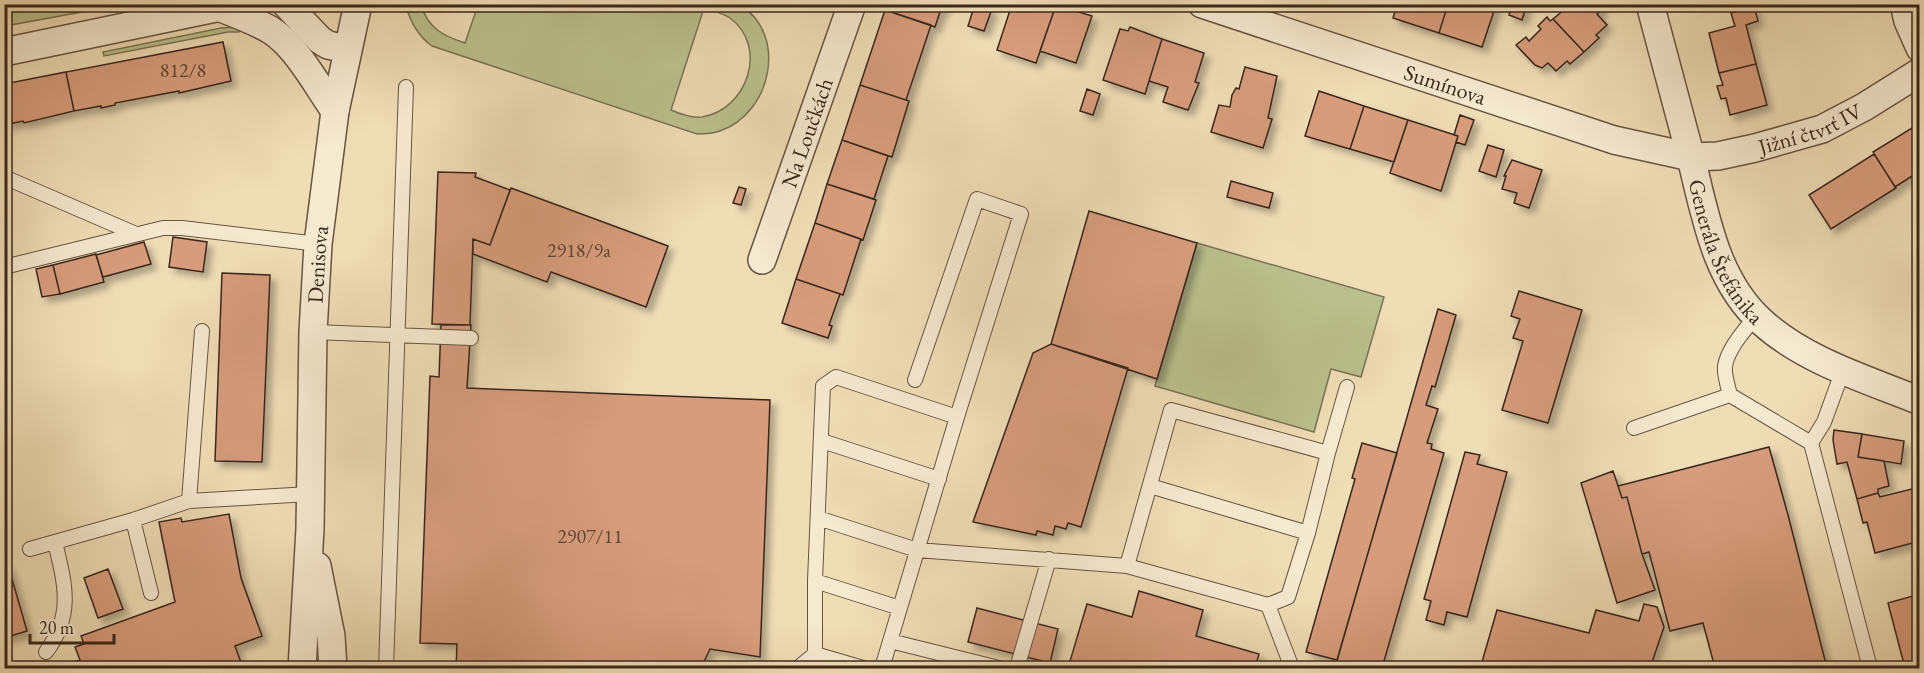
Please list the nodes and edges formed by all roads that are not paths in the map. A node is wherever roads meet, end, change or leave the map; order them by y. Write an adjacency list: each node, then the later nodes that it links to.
1 (286, 4): 9 (street)
2 (358, 4): 9 (street, Denisova)
3 (852, 4): 18 (street, Na Loučkách)
4 (1202, 4): 14 (street, Sumínova)
5 (1650, 4): 14 (street, Generála Štefánika)
6 (1904, 4): 8 (street)
7 (228, 6): 10 (street); 13 (street)
8 (1920, 48)
9 (347, 49): 13 (street, Denisova)
10 (4, 52)
11 (1920, 72): 14 (street, Jižní čtvrť IV)
12 (406, 87): 23 (lane)
13 (335, 111): 17 (street, Denisova)
14 (1691, 157): 20 (street, Generála Štefánika)
15 (4, 177): 16 (lane)
16 (136, 234): 17 (lane); 19 (lane)
17 (318, 244): 22 (street, Denisova)
18 (762, 260)
19 (4, 267)
20 (1756, 316): 25 (street, Generála Štefánika); 28 (lane)
21 (202, 331): 38 (lane)
22 (313, 332): 23 (lane); 37 (street, Denisova)
23 (398, 335): 24 (lane); 57 (lane)
24 (471, 338)
25 (1843, 370): 29 (street, Generála Štefánika); 33 (lane)
26 (915, 380): 30 (lane)
27 (1347, 387): 34 (lane)
28 (1730, 395): 31 (lane); 33 (lane)
29 (1920, 401)
30 (957, 417): 32 (lane); 35 (lane)
31 (1634, 428)
32 (822, 441): 35 (lane); 39 (lane)
33 (1811, 443): 64 (lane)
34 (1328, 453): 36 (lane); 42 (lane)
35 (939, 479): 45 (lane)
36 (1150, 486): 42 (lane); 47 (lane)
37 (310, 494): 38 (lane); 41 (street, Denisova)
38 (189, 501): 40 (lane)
39 (818, 518): 45 (lane); 48 (lane)
40 (133, 520): 43 (lane); 49 (lane)
41 (310, 529): 55 (street, Denisova); 56 (street, Denisova)
42 (1308, 533): 50 (lane)
43 (55, 542): 44 (lane); 53 (lane)
44 (30, 549)
45 (917, 550): 46 (lane); 51 (lane)
46 (1049, 559): 47 (lane); 62 (lane)
47 (1127, 566): 50 (lane)
48 (815, 581): 51 (lane); 54 (lane)
49 (150, 593)
50 (1268, 605): 63 (lane)
51 (900, 608): 52 (lane)
52 (890, 641): 60 (lane); 61 (lane)
53 (46, 652)
54 (815, 654): 58 (lane); 59 (lane)
55 (302, 669)
56 (333, 669)
57 (386, 669)
58 (798, 669)
59 (863, 669)
60 (882, 669)
61 (999, 669)
62 (1017, 669)
63 (1293, 669)
64 (1870, 669)

